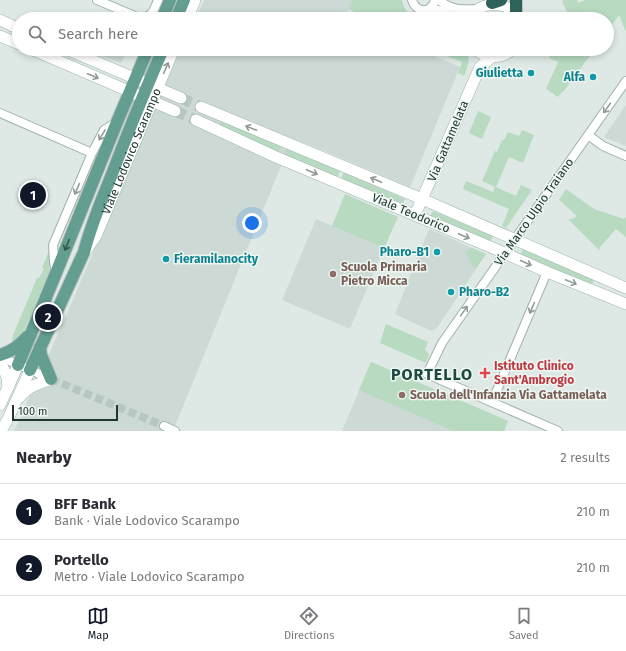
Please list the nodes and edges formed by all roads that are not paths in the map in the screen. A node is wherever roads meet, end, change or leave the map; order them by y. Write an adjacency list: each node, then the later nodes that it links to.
1 (97, 0): 11 (street)
2 (158, 0): 12 (street)
3 (170, 0): 13 (main road)
4 (184, 0): 14 (main road)
5 (195, 0): 15 (street)
6 (412, 0): 9 (street)
7 (516, 0): 19 (highway)
8 (496, 1): 10 (street); 18 (street)
9 (435, 3): 10 (street); 16 (street)
10 (477, 9): 17 (street)
11 (125, 12)
12 (156, 12)
13 (159, 12)
14 (179, 12)
15 (190, 12)
16 (446, 12)
17 (474, 12)
18 (514, 12)
19 (517, 12)
20 (0, 20): 21 (street)
21 (12, 26)
22 (0, 36): 23 (street)
23 (12, 41)
24 (47, 56): 37 (street, one-way to 37)
25 (82, 56): 34 (street)
26 (145, 56): 34 (main road, Viale Lodovico Scarampo)
27 (161, 56): 36 (main road, Viale Lodovico Scarampo)
28 (170, 56): 36 (street, Viale Lodovico Scarampo, one-way to 28)
29 (477, 56): 33 (street)
30 (488, 56): 32 (street)
31 (501, 56): 32 (street)
32 (492, 57): 33 (street, Via Gattamelata)
33 (480, 67): 48 (street, Via Gattamelata)
34 (136, 79): 36 (street); 37 (main road, Viale Lodovico Scarampo)
35 (626, 81): 45 (street, Via Marco Ulpio Traiano, one-way to 45)
36 (153, 86): 38 (street); 39 (main road, Viale Lodovico Scarampo)
37 (130, 92): 39 (street, Viale Lodovico Scarampo); 44 (main road, Viale Lodovico Scarampo)
38 (181, 98)
39 (147, 99): 41 (street); 57 (main road, Viale Lodovico Scarampo)
40 (201, 107): 48 (street, Viale Teodorico, one-way to 40)
41 (176, 111)
42 (0, 113): 46 (street)
43 (196, 120): 49 (street, Viale Teodorico, one-way to 49)
44 (117, 122): 46 (street, Viale Lodovico Scarampo, one-way to 46); 53 (main road, Viale Lodovico Scarampo, one-way to 53)
45 (588, 136): 47 (street); 50 (street, Via Marco Ulpio Traiano)
46 (92, 153): 53 (street, Viale Lodovico Scarampo, one-way to 53)
47 (626, 156)
48 (422, 200): 49 (street, Via Gattamelata); 50 (street, Viale Teodorico)
49 (415, 215): 51 (street, Viale Teodorico, one-way to 51)
50 (515, 239): 51 (street, Via Marco Ulpio Traiano); 54 (street, Viale Teodorico)
51 (505, 254): 52 (street, Viale Teodorico, one-way to 52); 64 (street, Via Marco Ulpio Traiano, one-way to 51)
52 (547, 272): 55 (street, Viale Teodorico, one-way to 55); 64 (street, one-way to 64)
53 (56, 273): 56 (main road, Viale Lodovico Scarampo)
54 (626, 288)
55 (626, 304)
56 (30, 335): 58 (main road); 60 (main road, Viale Lodovico Scarampo)
57 (40, 347): 61 (main road, Viale Lodovico Scarampo); 62 (main road)
58 (0, 356): 60 (street)
59 (0, 360): 63 (street)
60 (18, 365): 61 (street); 63 (street)
61 (30, 370): 62 (street); 65 (street)
62 (51, 379): 65 (street)
63 (8, 388): 66 (street)
64 (492, 402): 70 (street)
65 (15, 404): 68 (street)
66 (0, 405)
67 (164, 426): 69 (street)
68 (1, 431)
69 (176, 431)
70 (558, 431)

